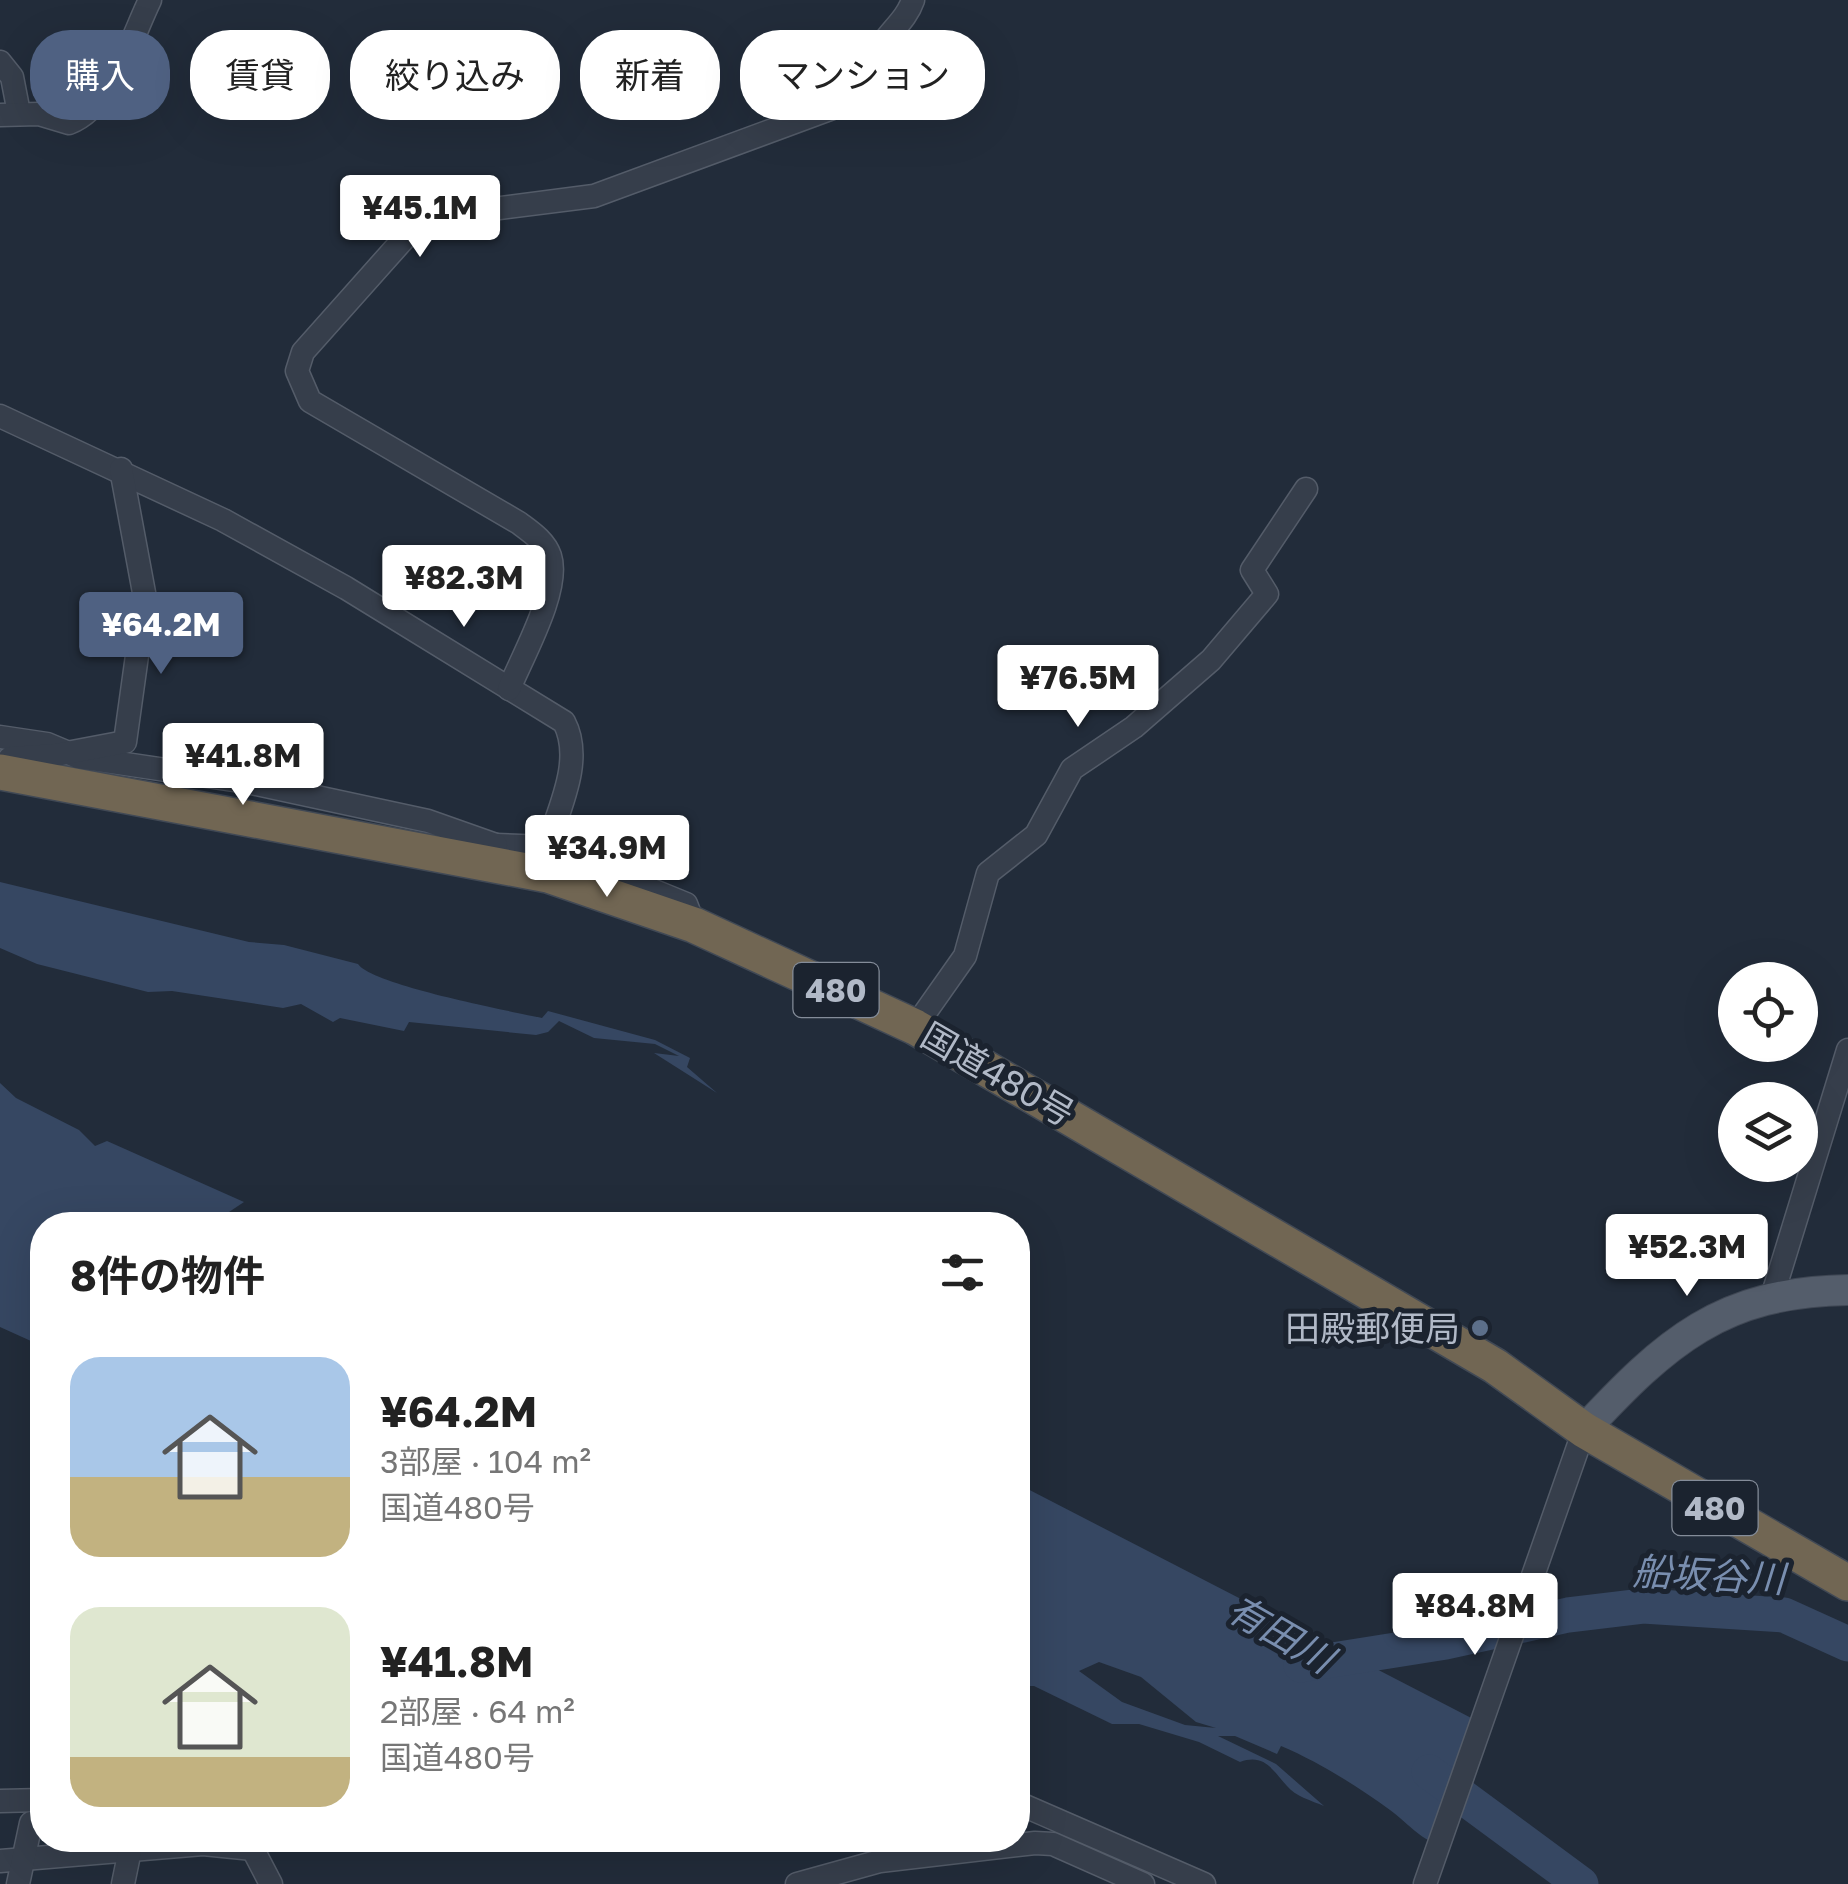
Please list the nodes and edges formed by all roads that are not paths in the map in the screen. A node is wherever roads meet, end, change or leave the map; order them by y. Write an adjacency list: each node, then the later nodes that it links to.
1 (150, 0): 4 (street)
2 (913, 0): 8 (street)
3 (0, 62): 4 (street)
4 (9, 114)
5 (0, 416): 6 (street)
6 (122, 469): 8 (street); 10 (street)
7 (1306, 490): 15 (street)
8 (510, 689): 12 (street)
9 (0, 737): 10 (street)
10 (68, 751): 11 (street); 13 (street)
11 (0, 770): 13 (highway, 国道480号 / 480)
12 (548, 847): 13 (street); 14 (street)
13 (490, 853): 14 (highway, 国道480号 / 480)
14 (694, 925): 15 (highway, 国道480号 / 480)
15 (915, 1027): 19 (highway, 国道480号 / 480)
16 (1848, 1050): 18 (street)
17 (1848, 1290): 18 (main road)
18 (1772, 1297): 19 (main road)
19 (1579, 1440): 20 (highway, 国道480号 / 480); 37 (street)
20 (1848, 1583)
21 (30, 1800): 22 (street)
22 (0, 1801)
23 (1030, 1809): 36 (street)
24 (30, 1823): 30 (street)
25 (1030, 1844): 35 (street)
26 (106, 1852): 30 (street)
27 (130, 1852): 32 (street)
28 (255, 1852): 33 (street)
29 (958, 1852): 34 (street)
30 (11, 1860): 31 (street)
31 (18, 1884)
32 (123, 1884)
33 (271, 1884)
34 (797, 1884)
35 (1143, 1884)
36 (1204, 1884)
37 (1425, 1884)

